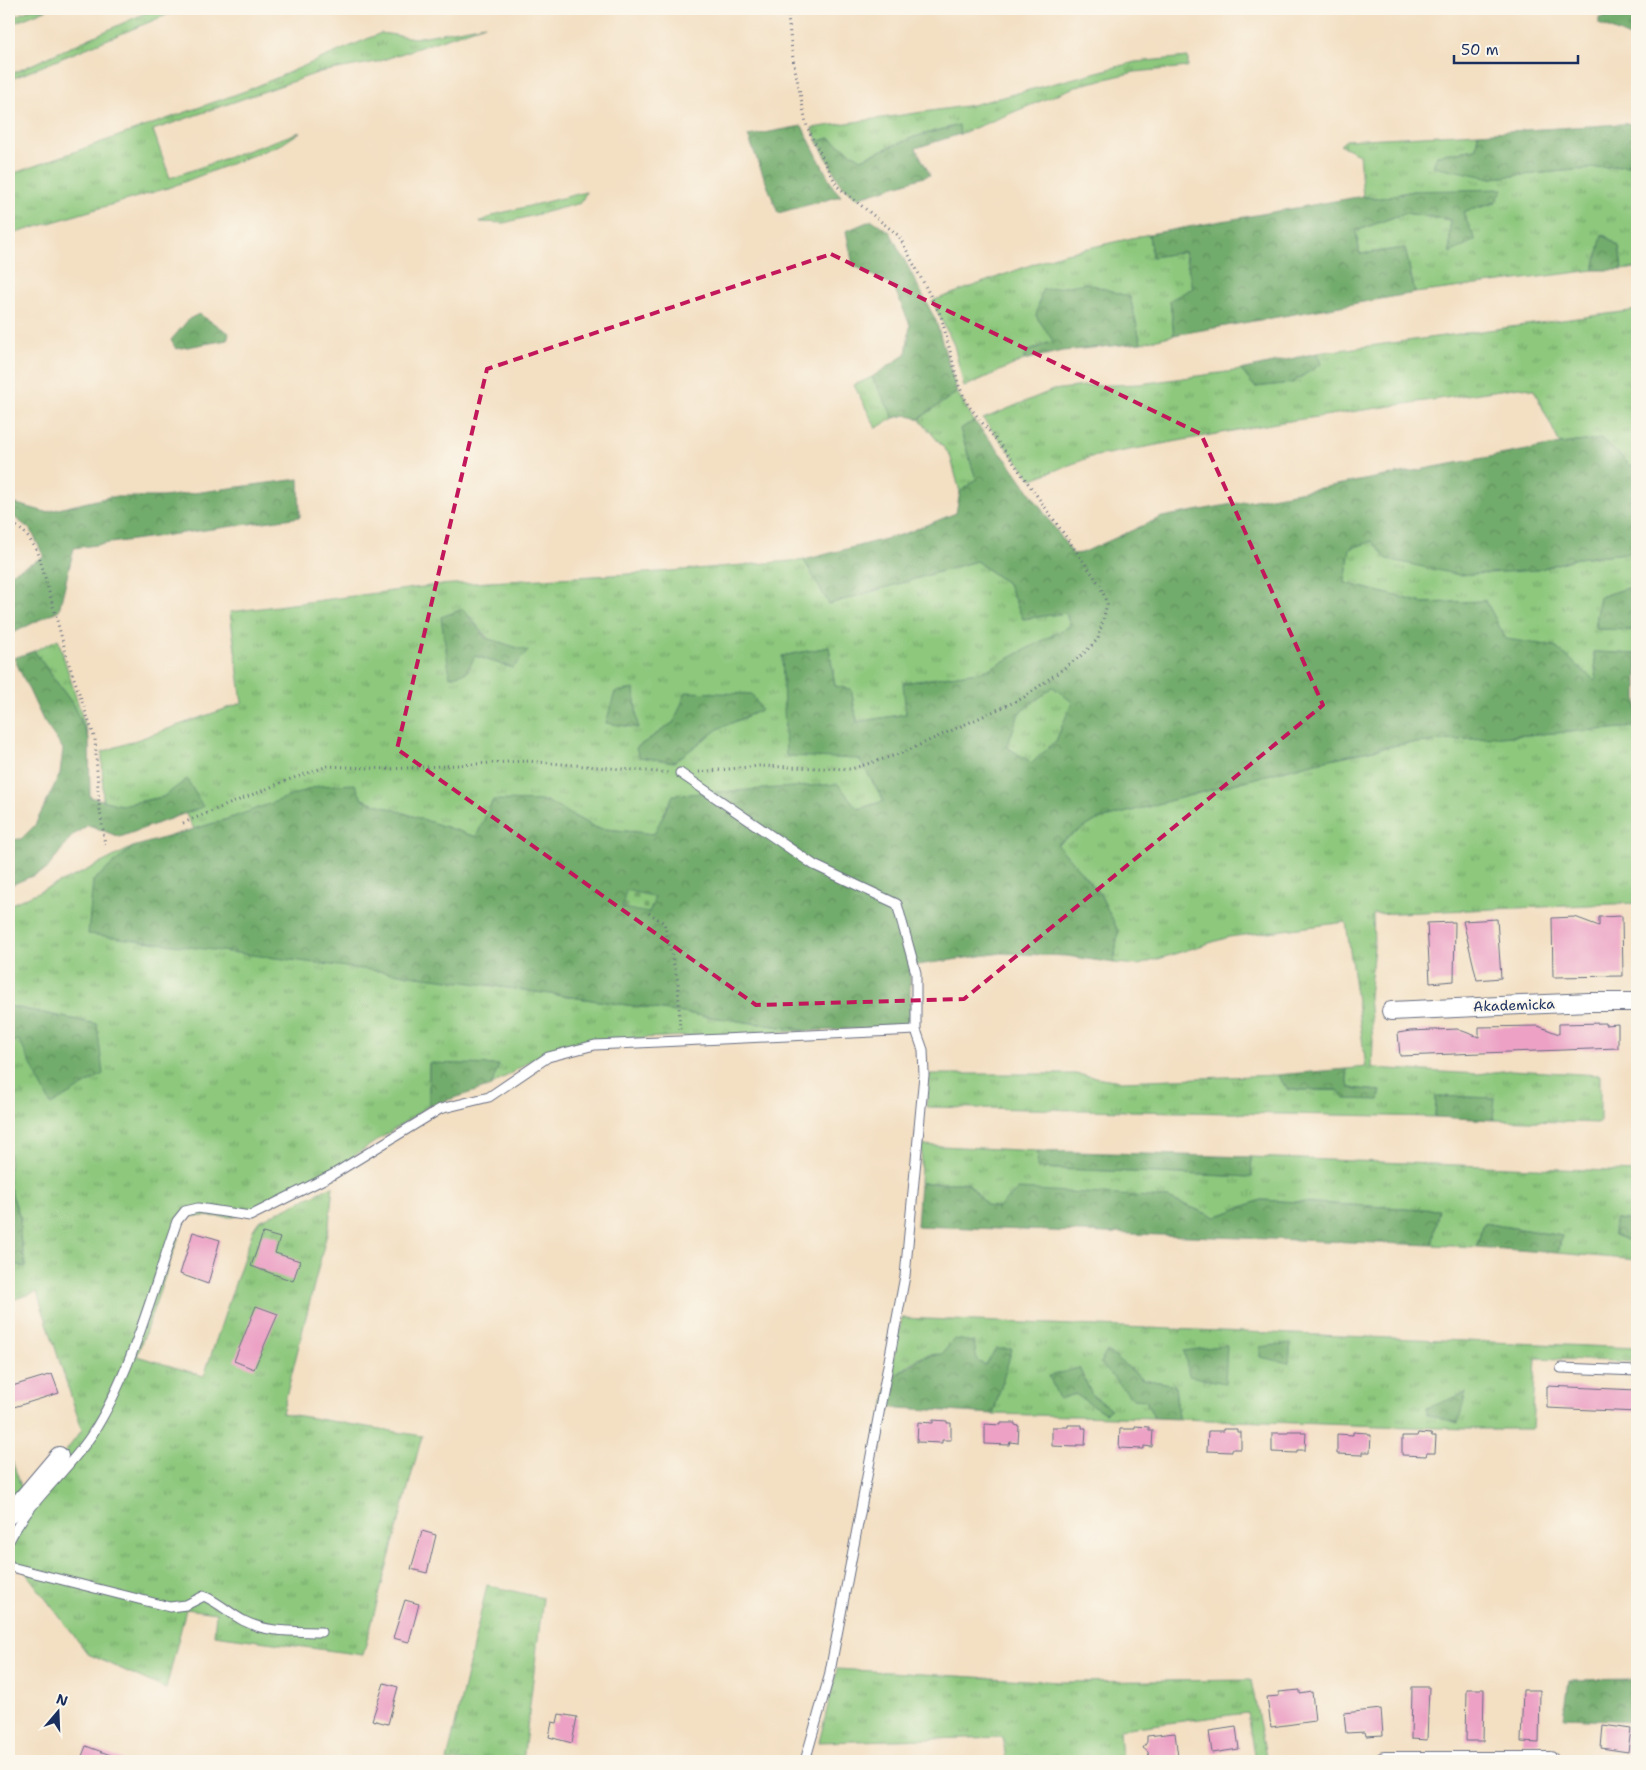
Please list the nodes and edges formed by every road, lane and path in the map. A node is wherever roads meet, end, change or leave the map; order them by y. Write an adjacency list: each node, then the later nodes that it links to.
1 (787, 9): 3 (path)
2 (9, 520): 5 (path)
3 (680, 773): 4 (path); 9 (lane)
4 (183, 823)
5 (105, 845)
6 (649, 913): 10 (path)
7 (1637, 1002): 8 (street, Akademicka)
8 (1391, 1010)
9 (916, 1030): 10 (lane); 18 (lane)
10 (680, 1041): 15 (lane)
11 (1560, 1368): 12 (lane)
12 (1637, 1370)
13 (59, 1456): 14 (street)
14 (9, 1515)
15 (9, 1541)
16 (9, 1564): 17 (lane)
17 (321, 1632)
18 (805, 1761)
19 (1384, 1761): 20 (street)
20 (1550, 1761)

